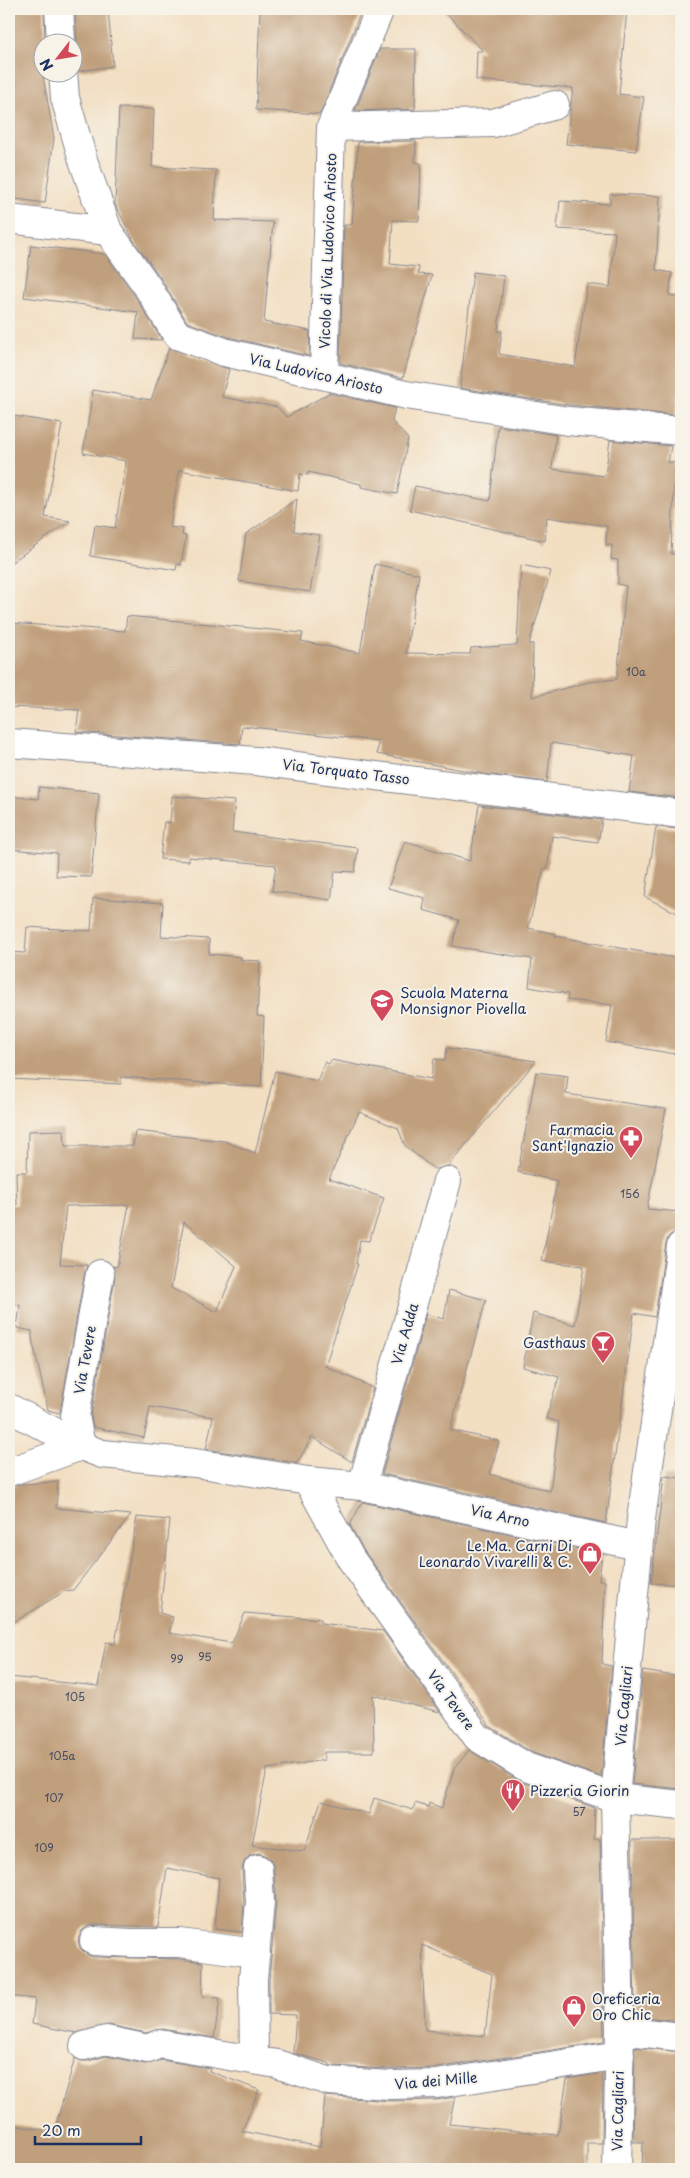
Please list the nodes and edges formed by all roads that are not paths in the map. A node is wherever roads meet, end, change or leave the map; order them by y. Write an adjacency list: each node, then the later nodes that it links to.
1 (59, 9): 3 (street)
2 (380, 9): 6 (street, Vicolo di Via Ludovico Ariosto)
3 (60, 32)
4 (64, 82): 8 (street, Via Ludovico Ariosto)
5 (555, 105): 6 (street)
6 (331, 127): 9 (street, Vicolo di Via Ludovico Ariosto)
7 (9, 219): 8 (street)
8 (108, 231): 9 (street, Via Ludovico Ariosto)
9 (324, 375): 10 (street, Via Ludovico Ariosto)
10 (681, 431)
11 (9, 744): 12 (street, Via Torquato Tasso)
12 (681, 814)
13 (447, 1181): 20 (street, Via Adda)
14 (681, 1246): 21 (street, Via Cagliari)
15 (100, 1274): 17 (street, Via Tevere)
16 (9, 1408): 17 (street)
17 (81, 1446): 18 (street); 19 (street)
18 (9, 1472)
19 (308, 1481): 20 (street); 22 (street, Via Tevere)
20 (362, 1486): 21 (street, Via Arno)
21 (638, 1546): 22 (street, Via Cagliari)
22 (615, 1798): 23 (street, Via Tevere); 28 (street, Via Cagliari)
23 (681, 1806)
24 (258, 1869): 26 (street)
25 (94, 1940): 26 (street)
26 (256, 1953): 30 (street)
27 (681, 2036): 28 (street, Via dei Mille)
28 (620, 2042): 30 (street, Via dei Mille); 31 (street, Via Cagliari)
29 (84, 2046): 30 (street, Via dei Mille)
30 (254, 2060)
31 (617, 2169)

